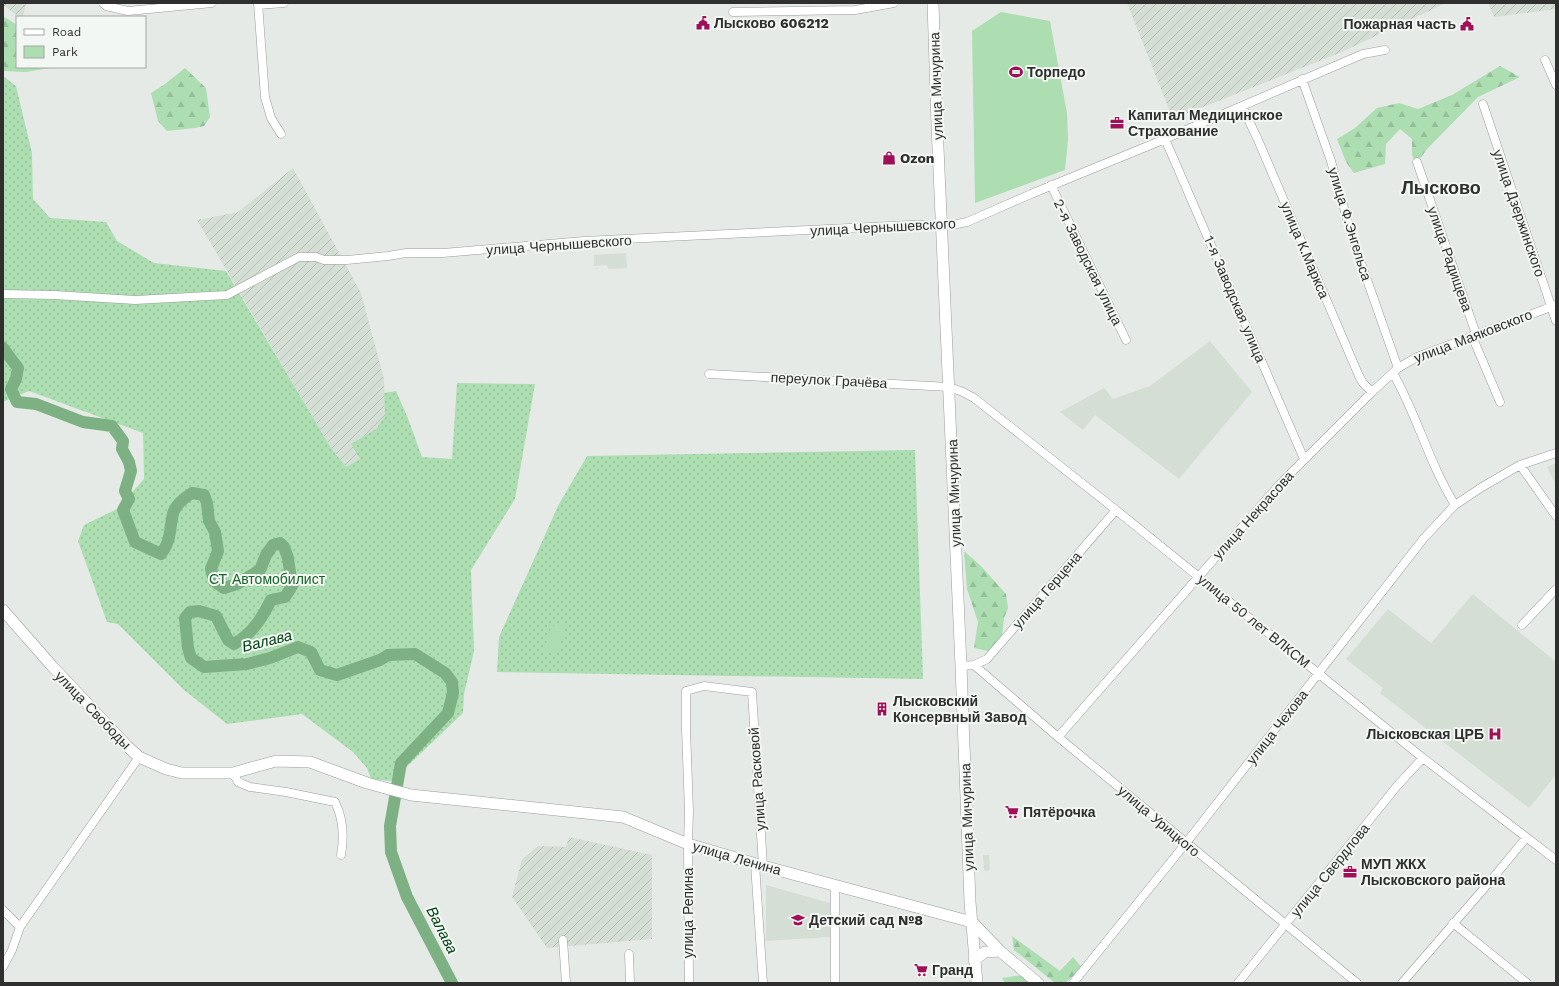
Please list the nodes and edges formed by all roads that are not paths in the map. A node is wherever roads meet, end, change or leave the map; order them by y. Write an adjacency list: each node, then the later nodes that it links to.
1 (103, 3): 2 (street)
2 (212, 3)
3 (284, 3): 6 (street)
4 (894, 3): 7 (street)
5 (933, 3): 18 (main road, улица Мичурина)
6 (258, 4): 14 (street)
7 (733, 12)
8 (1384, 50): 10 (street, улица Чернышевского)
9 (1545, 60): 11 (street)
10 (1302, 79): 13 (street, улица Чернышевского); 24 (street, улица Ф.Энгельса)
11 (1556, 85)
12 (1483, 104): 20 (street, улица Дзержинского)
13 (1242, 106): 15 (street, улица Чернышевского); 27 (street, улица К.Маркса)
14 (281, 134)
15 (1166, 139): 17 (street, улица Чернышевского); 30 (street, 1-я Заводская улица)
16 (1416, 162): 22 (street, улица Радищева)
17 (1051, 185): 18 (street, улица Чернышевского); 23 (street, 2-я Заводская улица)
18 (942, 224): 19 (street, улица Чернышевского); 26 (main road, улица Мичурина)
19 (3, 294)
20 (1554, 306): 21 (street, улица Дзержинского); 22 (street, улица Маяковского)
21 (1556, 321)
22 (1474, 335): 24 (street, улица Маяковского); 28 (street, улица Радищева)
23 (1126, 340)
24 (1395, 370): 27 (street, улица Некрасова); 32 (street, улица Ф.Энгельса)
25 (709, 374): 26 (street, переулок Грачёва)
26 (949, 387): 33 (street, улица 50 лет ВЛКСМ); 40 (main road, улица Мичурина)
27 (1372, 392): 30 (street, улица Некрасова)
28 (1500, 402)
29 (1556, 453): 31 (street, улица Чехова)
30 (1304, 459): 35 (street, улица Некрасова)
31 (1520, 464): 32 (street, улица Чехова); 34 (street)
32 (1455, 504): 41 (street, улица Чехова)
33 (1116, 510): 35 (street, улица 50 лет ВЛКСМ); 39 (street, улица Герцена)
34 (1556, 516)
35 (1199, 577): 41 (street, улица 50 лет ВЛКСМ); 43 (street, улица Некрасова)
36 (1556, 589): 38 (street)
37 (3, 610): 44 (main road, улица Свободы)
38 (1522, 625)
39 (974, 665): 40 (street); 43 (street, улица Урицкого)
40 (961, 666): 56 (main road, улица Мичурина)
41 (1319, 673): 45 (street, улица 50 лет ВЛКСМ); 49 (street, улица Чехова)
42 (752, 692): 50 (street, улица Репина); 53 (street, улица Расковой)
43 (1058, 737): 49 (street, улица Урицкого)
44 (139, 757): 46 (main road, улица Свободы); 59 (street)
45 (1423, 758): 48 (street, улица 50 лет ВЛКСМ); 57 (street, улица Свердлова)
46 (233, 773): 47 (main road, улица Свободы); 51 (street)
47 (366, 783): 50 (main road, улица Ленина)
48 (1526, 838): 52 (street, улица 50 лет ВЛКСМ); 58 (street)
49 (1186, 843): 57 (street, улица Урицкого); 72 (street, улица Чехова)
50 (688, 844): 53 (main road, улица Ленина); 67 (street, улица Репина)
51 (341, 855)
52 (1556, 860)
53 (759, 865): 54 (main road, улица Ленина); 68 (street, улица Расковой)
54 (835, 885): 56 (main road, улица Ленина); 69 (street)
55 (3, 910): 59 (street)
56 (972, 922): 61 (main road); 63 (main road, улица Мичурина)
57 (1285, 924): 73 (street, улица Свердлова); 74 (street, улица Урицкого)
58 (1453, 924): 75 (street); 76 (street)
59 (20, 927): 64 (street)
60 (563, 940): 65 (street)
61 (1000, 951): 63 (main road); 71 (main road)
62 (628, 954): 66 (street)
63 (974, 960): 70 (main road, улица Мичурина)
64 (3, 967)
65 (566, 983)
66 (630, 983)
67 (689, 983)
68 (763, 983)
69 (835, 983)
70 (977, 983)
71 (1038, 983)
72 (1073, 983)
73 (1238, 983)
74 (1356, 983)
75 (1402, 983)
76 (1527, 983)

